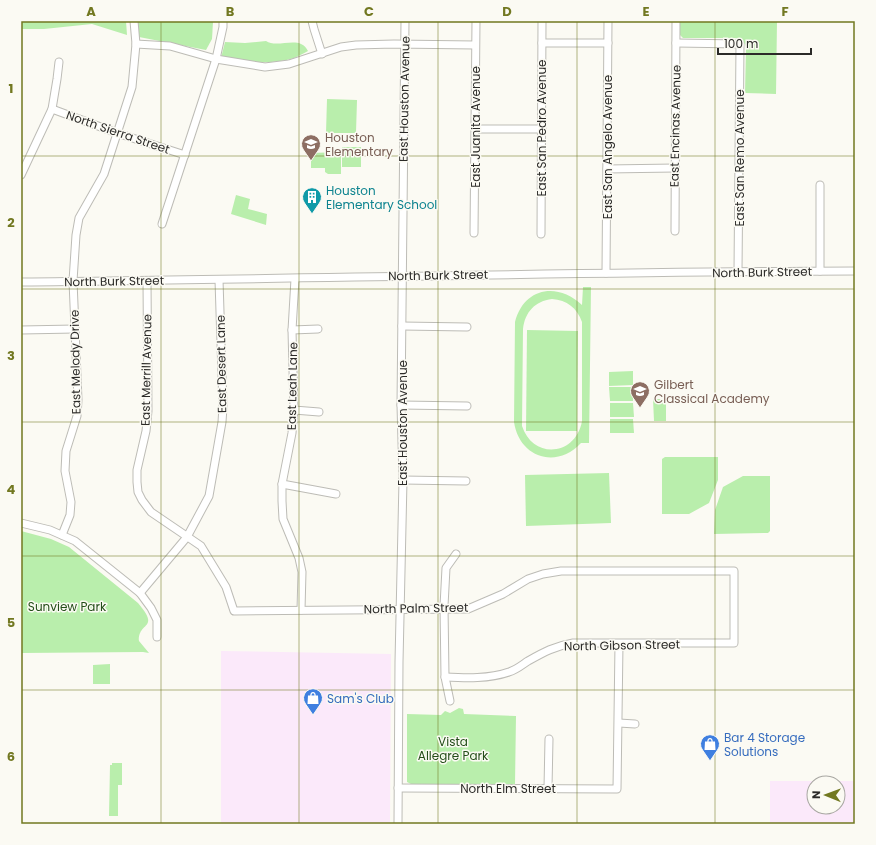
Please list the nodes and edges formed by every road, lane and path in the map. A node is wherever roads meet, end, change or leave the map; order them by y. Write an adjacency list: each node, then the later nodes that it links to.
1 (134, 21): 11 (street, East Melody Drive)
2 (223, 21): 16 (street)
3 (312, 21): 15 (street)
4 (405, 21): 13 (street, East Houston Avenue)
5 (476, 21): 14 (street, East Juanita Avenue)
6 (542, 21): 9 (street, East San Pedro Avenue)
7 (608, 21): 12 (street, East San Angelo Avenue)
8 (676, 21): 10 (street, East Encinas Avenue)
9 (542, 43): 12 (street); 20 (street, East San Pedro Avenue)
10 (676, 43): 23 (street, East Encinas Avenue); 33 (street, East San Remo Avenue)
11 (136, 44): 16 (street); 21 (street, East Melody Drive)
12 (608, 44): 24 (street, East San Angelo Avenue)
13 (405, 45): 14 (street); 15 (street); 35 (street, East Houston Avenue)
14 (475, 45): 19 (street, East Juanita Avenue)
15 (322, 54): 16 (street)
16 (216, 59): 22 (street)
17 (59, 62): 18 (street)
18 (52, 109): 21 (street, North Sierra Street); 25 (street)
19 (475, 129): 20 (street); 29 (street, East Juanita Avenue)
20 (542, 129): 30 (street, East San Pedro Avenue)
21 (117, 133): 22 (street, North Sierra Street); 38 (street, East Melody Drive)
22 (184, 155): 27 (street)
23 (675, 168): 24 (street); 28 (street, East Encinas Avenue)
24 (607, 169): 34 (street, East San Angelo Avenue)
25 (21, 175)
26 (820, 185): 31 (street)
27 (162, 224)
28 (675, 231)
29 (474, 233)
30 (541, 234)
31 (820, 271): 32 (street, North Burk Street); 33 (street, North Burk Street)
32 (855, 271)
33 (738, 272): 34 (street, North Burk Street)
34 (606, 273): 35 (street, North Burk Street)
35 (402, 276): 36 (street, North Burk Street); 41 (street, East Houston Avenue)
36 (295, 279): 37 (street, North Burk Street); 46 (street, East Leah Lane)
37 (219, 280): 39 (street, North Burk Street); 57 (street, East Desert Lane)
38 (73, 281): 39 (street, North Burk Street); 40 (street, North Burk Street); 43 (street, East Melody Drive)
39 (146, 281): 57 (street, East Merrill Avenue)
40 (21, 282)
41 (402, 326): 42 (street); 47 (street, East Houston Avenue)
42 (468, 327)
43 (75, 329): 45 (street); 56 (street, East Melody Drive)
44 (318, 329): 46 (street)
45 (21, 330)
46 (292, 330): 49 (street, East Leah Lane)
47 (401, 405): 48 (street); 51 (street, East Houston Avenue)
48 (467, 406)
49 (294, 410): 50 (street); 53 (street, East Leah Lane)
50 (319, 412)
51 (403, 480): 52 (street); 62 (street, East Houston Avenue)
52 (466, 481)
53 (282, 484): 54 (street); 61 (street, East Leah Lane)
54 (336, 494)
55 (21, 523): 56 (street)
56 (62, 535): 59 (street)
57 (187, 536): 59 (street, East Desert Lane); 63 (street, East Merrill Avenue)
58 (456, 554): 60 (street)
59 (140, 593): 64 (street)
60 (444, 609): 62 (street, North Palm Street); 65 (street, North Palm Street); 67 (street)
61 (301, 610): 62 (street, North Palm Street); 63 (street, North Palm Street)
62 (400, 610): 72 (street, East Houston Avenue)
63 (234, 611)
64 (157, 637)
65 (734, 643): 66 (street, North Gibson Street)
66 (619, 644): 67 (street, North Gibson Street); 69 (street)
67 (445, 677): 68 (street)
68 (450, 701)
69 (618, 723): 70 (street); 73 (street, North Elm Street)
70 (635, 724)
71 (549, 739): 73 (street)
72 (398, 788): 73 (street, North Elm Street); 74 (street, East Houston Avenue)
73 (548, 788)
74 (398, 824)

